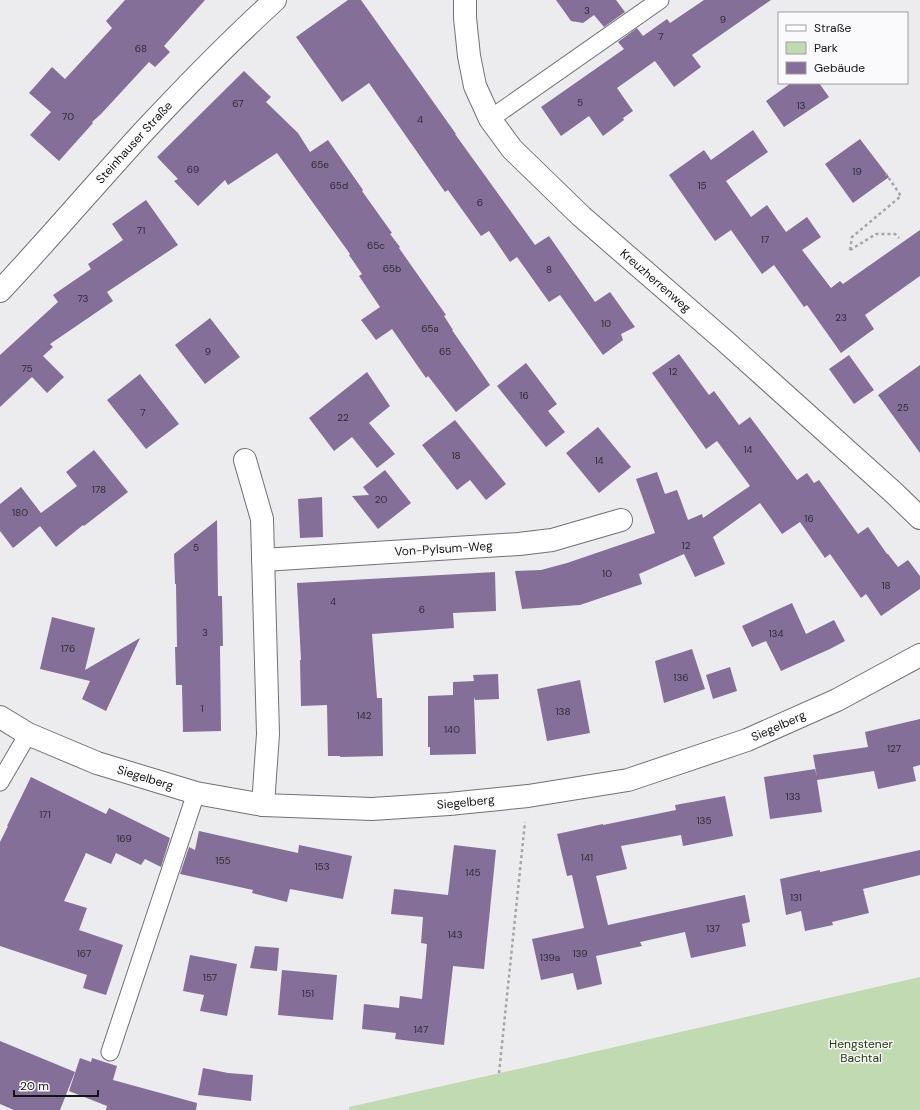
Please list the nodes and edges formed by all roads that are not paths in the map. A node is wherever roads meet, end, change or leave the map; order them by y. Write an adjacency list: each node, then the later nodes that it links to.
1 (275, 0): 5 (street, Steinhauser Straße)
2 (465, 0): 4 (street, Kreuzherrenweg)
3 (660, 0): 4 (lane)
4 (490, 119): 7 (street, Kreuzherrenweg)
5 (0, 291)
6 (245, 460): 9 (street)
7 (920, 518)
8 (621, 520): 9 (street, Von-Pylsum-Weg)
9 (263, 560): 15 (street)
10 (920, 655): 15 (street, Siegelberg)
11 (0, 717): 12 (street, Siegelberg)
12 (28, 734): 13 (lane); 14 (street, Siegelberg)
13 (0, 782)
14 (196, 793): 15 (street, Siegelberg); 16 (lane)
15 (263, 805)
16 (110, 1052)

